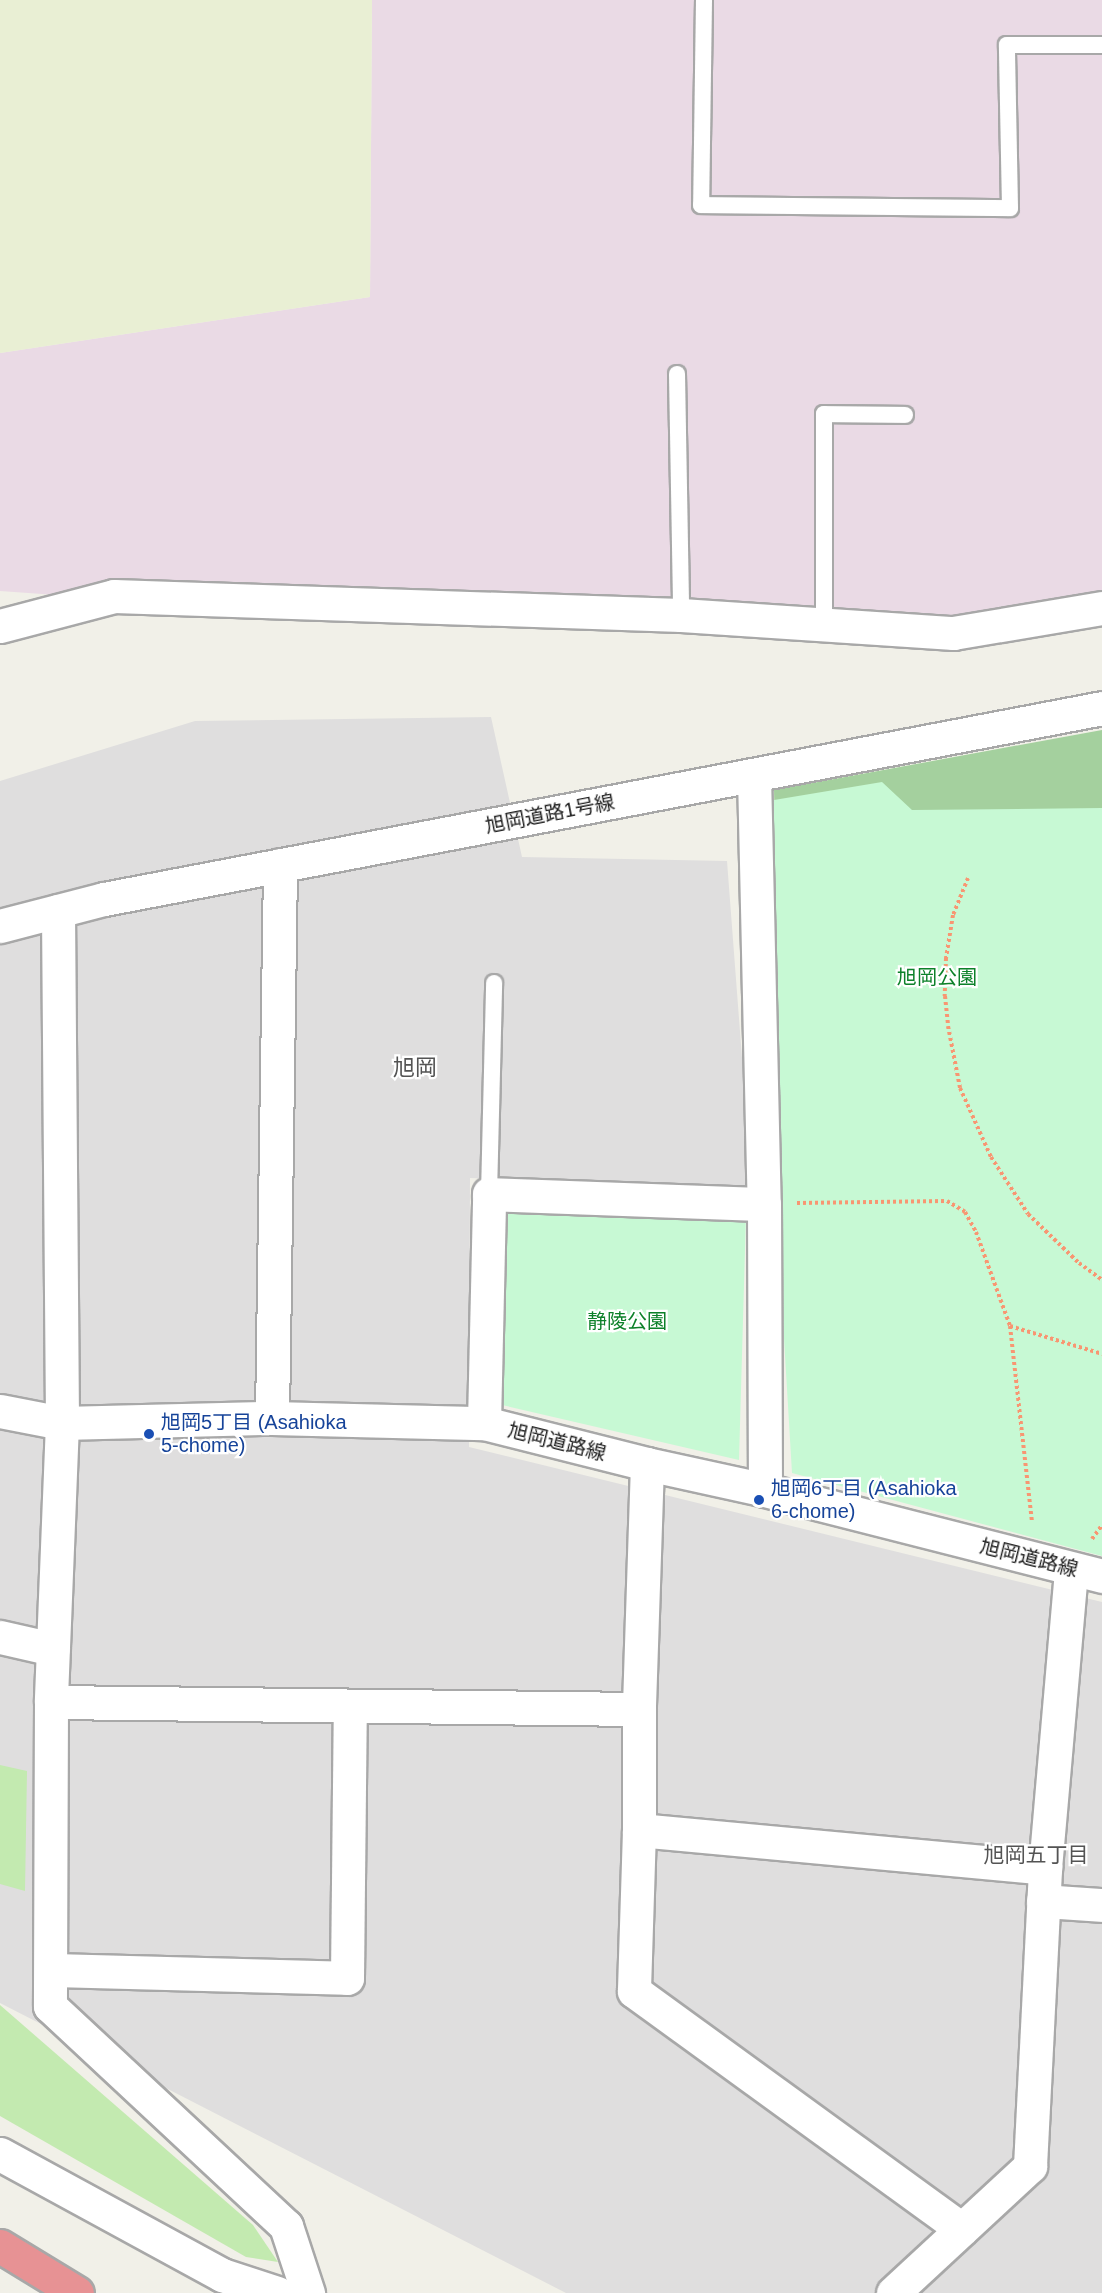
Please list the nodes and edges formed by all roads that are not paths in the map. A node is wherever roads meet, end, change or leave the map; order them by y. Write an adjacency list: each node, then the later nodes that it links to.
1 (704, 0): 2 (lane)
2 (1102, 45)
3 (677, 374): 6 (lane)
4 (905, 415): 8 (lane)
5 (1102, 608): 8 (street)
6 (681, 615): 7 (street); 8 (street)
7 (0, 626)
8 (824, 626)
9 (1102, 708): 10 (street, 旭岡道路1号線)
10 (754, 775): 11 (street, 旭岡道路1号線); 16 (street)
11 (280, 866): 12 (street, 旭岡道路1号線); 18 (street)
12 (58, 911): 13 (street, 旭岡道路1号線); 19 (street)
13 (0, 926)
14 (494, 983): 15 (lane)
15 (489, 1194): 16 (street); 20 (street)
16 (764, 1204): 22 (street)
17 (0, 1411): 19 (street, 旭岡道路線)
18 (272, 1418): 19 (street, 旭岡道路線); 20 (street, 旭岡道路線)
19 (62, 1423): 25 (street)
20 (484, 1423): 21 (street, 旭岡道路線)
21 (647, 1464): 22 (street, 旭岡道路線); 28 (street)
22 (765, 1490): 23 (street, 旭岡道路線)
23 (1087, 1573): 30 (street)
24 (0, 1637): 25 (street)
25 (53, 1649): 26 (street)
26 (51, 1702): 27 (street); 33 (street)
27 (350, 1706): 28 (street); 33 (street)
28 (639, 1709): 29 (street)
29 (639, 1830): 30 (street); 35 (street)
30 (1045, 1868): 31 (street)
31 (1043, 1901): 32 (street); 35 (street)
32 (1102, 1905)
33 (51, 1970): 39 (street)
34 (0, 2154): 38 (street)
35 (962, 2229): 40 (street)
36 (0, 2246): 37 (highway)
37 (77, 2293)
38 (277, 2293)
39 (308, 2293)
40 (893, 2293)

